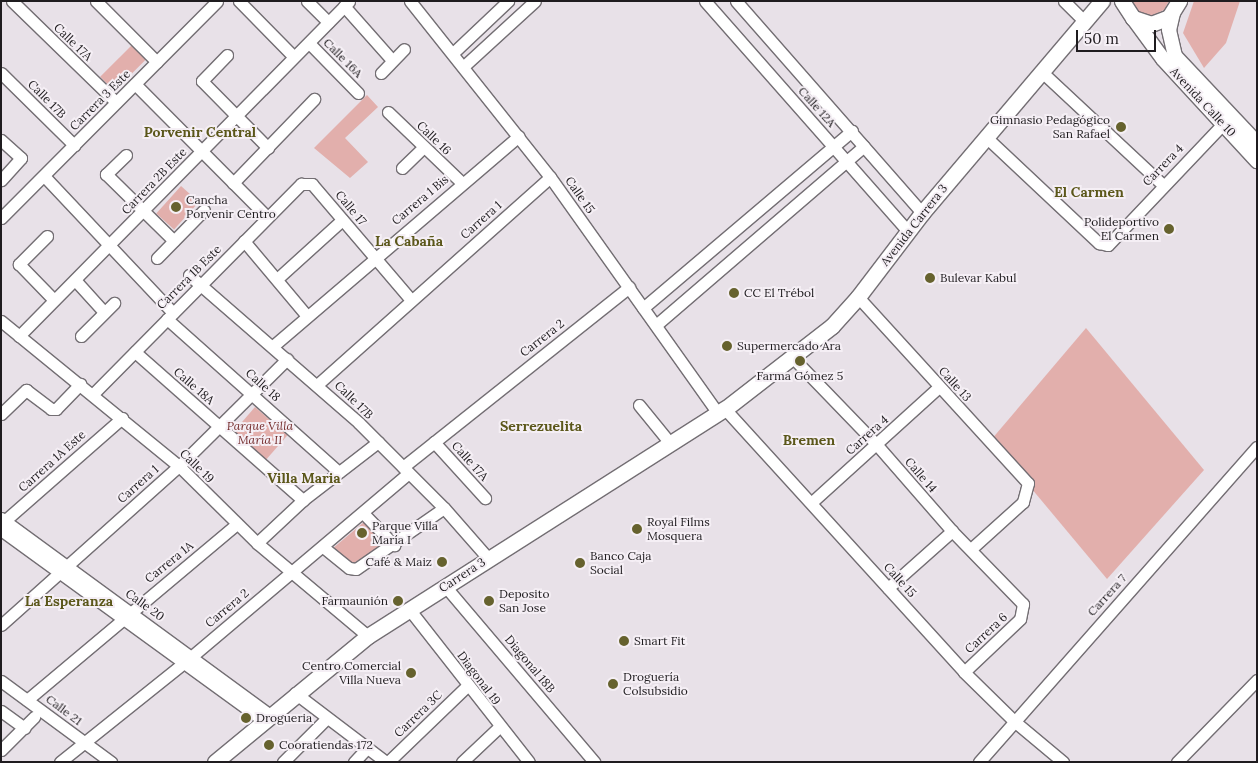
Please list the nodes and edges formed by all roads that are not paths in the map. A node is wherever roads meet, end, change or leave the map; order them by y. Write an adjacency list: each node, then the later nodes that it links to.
1 (12, 1): 33 (street, Calle 17A)
2 (96, 1): 25 (street)
3 (217, 1): 25 (street, Carrera 3 Este)
4 (239, 1): 23 (street)
5 (307, 1): 17 (street, Calle 16A)
6 (410, 1): 21 (street, Calle 15)
7 (508, 1): 21 (street)
8 (535, 1): 26 (street)
9 (705, 1): 43 (street, Calle 12A)
10 (736, 1): 37 (street, Calle 12A)
11 (1064, 1): 18 (street)
12 (1120, 2): 16 (main road)
13 (1099, 3): 18 (main road)
14 (347, 4): 17 (street, Carrera 2B Este); 24 (street)
15 (1176, 7): 16 (main road); 41 (street, Avenida Calle 10)
16 (1133, 18): 36 (street, Avenida Calle 10)
17 (328, 22): 19 (street, Carrera 2B Este)
18 (1085, 22): 29 (main road, Avenida Carrera 3)
19 (309, 43): 23 (street, Carrera 2B Este); 31 (street, Calle 16A)
20 (404, 49): 24 (street)
21 (453, 52): 26 (street, Calle 15)
22 (227, 55): 35 (street)
23 (294, 57): 35 (street, Carrera 2B Este)
24 (392, 60): 28 (street)
25 (157, 62): 30 (street, Carrera 3 Este)
26 (464, 66): 38 (street, Calle 15)
27 (1, 72): 42 (street, Calle 17B)
28 (381, 73)
29 (1043, 73): 39 (main road, Avenida Carrera 3); 58 (street)
30 (135, 84): 33 (street, Carrera 3 Este); 47 (street)
31 (358, 93)
32 (314, 99): 46 (street)
33 (116, 102): 42 (street, Carrera 3 Este)
34 (388, 112): 45 (street, Calle 16)
35 (236, 116): 46 (street); 47 (street, Carrera 2B Este)
36 (1223, 124): 50 (street, Avenida Calle 10); 58 (street, Carrera 4)
37 (852, 132): 43 (street); 44 (street, Calle 12A)
38 (520, 136): 53 (street, Calle 15); 57 (street, Carrera 1 Bis)
39 (987, 138): 58 (street, Carrera 4); 61 (main road, Avenida Carrera 3)
40 (1, 140): 54 (street)
41 (1257, 143)
42 (74, 145): 52 (street, Carrera 3 Este)
43 (834, 146): 49 (street, Calle 12A); 81 (street)
44 (864, 146): 49 (street); 61 (street, Calle 12A)
45 (424, 147): 51 (street); 57 (street, Calle 16)
46 (268, 148): 56 (street)
47 (202, 152): 56 (street); 60 (street, Carrera 2B Este)
48 (126, 154): 60 (street)
49 (847, 161): 65 (street, Calle 12A); 86 (street)
50 (1257, 161)
51 (402, 168)
52 (44, 176): 63 (street, Carrera 3 Este); 69 (street, Calle 18)
53 (550, 177): 76 (street, Calle 15); 79 (street, Carrera 1)
54 (1, 180)
55 (307, 182): 62 (street, Carrera 1B Este); 64 (street, Calle 17)
56 (233, 183): 62 (street)
57 (462, 183): 70 (street, Carrera 1 Bis)
58 (1162, 184)
59 (204, 210): 67 (street)
60 (144, 212): 67 (street); 69 (street, Carrera 2B Este)
61 (922, 213): 65 (main road, Avenida Carrera 3)
62 (266, 216): 68 (street, Carrera 1B Este)
63 (1, 218)
64 (342, 220): 70 (street, Calle 17); 73 (street)
65 (908, 231): 77 (main road, Avenida Carrera 3)
66 (47, 236): 78 (street)
67 (174, 241): 71 (street)
68 (244, 241): 73 (street); 75 (street, Carrera 1B Este)
69 (111, 244): 74 (street, Carrera 2B Este); 83 (street, Calle 18)
70 (374, 257): 79 (street, Calle 17); 84 (street, Carrera 1 Bis)
71 (157, 258)
72 (190, 275): 75 (street, Calle 17B)
73 (277, 279): 84 (street)
74 (76, 280): 78 (street, Carrera 2B Este); 82 (street)
75 (201, 286): 83 (street, Carrera 1B Este); 89 (street, Calle 17B)
76 (628, 287): 81 (street, Calle 15); 104 (street, Carrera 2)
77 (858, 297): 92 (main road, Avenida Carrera 3); 95 (street, Calle 13)
78 (54, 300): 87 (street, Carrera 2B Este)
79 (411, 300): 94 (street, Carrera 1)
80 (114, 303): 82 (street)
81 (643, 308): 86 (street, Calle 15)
82 (104, 312): 88 (street)
83 (170, 316): 90 (street, Carrera 1B Este); 97 (street, Calle 18)
84 (307, 316): 89 (street, Carrera 1 Bis)
85 (1, 321): 87 (street, Calle 19)
86 (656, 325): 99 (street, Calle 15)
87 (19, 336): 93 (street, Calle 19)
88 (81, 336)
89 (273, 346): 91 (street, Calle 17B)
90 (135, 352): 96 (street, Carrera 1B Este); 102 (street, Calle 18A)
91 (287, 358): 94 (street, Calle 17B); 97 (street, Carrera 1)
92 (793, 358): 99 (main road, Avenida Carrera 3); 106 (street, Calle 14)
93 (80, 384): 96 (street, Calle 19); 100 (street)
94 (318, 384): 103 (street, Calle 17B)
95 (940, 388): 106 (street, Carrera 4); 122 (street, Calle 13)
96 (93, 394): 101 (street, Calle 19)
97 (253, 394): 102 (street, Carrera 1); 110 (street, Calle 18)
98 (639, 405): 105 (street)
99 (721, 411): 105 (main road, Carrera 3); 113 (street, Calle 15)
100 (1, 414)
101 (122, 418): 108 (street, Calle 19); 116 (street, Carrera 1A Este)
102 (219, 426): 108 (street, Carrera 1); 112 (street, Calle 18A)
103 (378, 442): 109 (street, Calle 17B); 110 (street)
104 (434, 442): 109 (street, Carrera 2); 111 (street, Calle 17A)
105 (670, 443): 123 (main road, Carrera 3)
106 (877, 445): 113 (street, Carrera 4); 118 (street, Calle 14)
107 (1257, 447): 144 (street, Carrera 7)
108 (179, 466): 117 (street, Calle 19); 124 (street, Carrera 1)
109 (406, 470): 114 (street, Calle 17B); 115 (street, Carrera 2)
110 (339, 472): 112 (street)
111 (485, 498)
112 (303, 500): 119 (street)
113 (812, 502): 127 (street, Calle 15)
114 (444, 508): 120 (street); 123 (street, Calle 17B)
115 (364, 513): 120 (street); 121 (street, Carrera 2)
116 (2, 523): 124 (street, Calle 20)
117 (237, 524): 119 (street, Calle 19); 130 (street, Carrera 1A)
118 (952, 531): 122 (street, Calle 14); 127 (street)
119 (257, 543): 125 (street, Calle 19)
120 (394, 545): 121 (street)
121 (323, 547): 125 (street, Carrera 2)
122 (971, 550): 129 (street, Calle 14)
123 (488, 558): 126 (main road, Carrera 3)
124 (63, 569): 130 (street, Calle 20); 131 (street, Carrera 1)
125 (292, 572): 132 (street, Calle 19); 133 (street, Carrera 2)
126 (445, 586): 128 (main road, Carrera 3); 147 (street, Diagonal 18B)
127 (888, 588): 134 (street, Calle 15)
128 (409, 608): 132 (main road, Carrera 3); 137 (street, Diagonal 19)
129 (1024, 611): 134 (street, Carrera 6)
130 (127, 614): 133 (street, Calle 20); 139 (street, Carrera 1A)
131 (1, 624)
132 (368, 636): 138 (main road, Carrera 3)
133 (187, 659): 142 (street, Calle 20); 148 (street, Carrera 2)
134 (964, 672): 144 (street, Calle 15)
135 (1257, 680): 164 (street)
136 (1, 681): 139 (street, Calle 21)
137 (467, 686): 145 (street, Diagonal 19); 157 (street, Carrera 3C)
138 (295, 693): 142 (main road, Carrera 3); 143 (street)
139 (27, 700): 148 (street, Calle 21)
140 (1, 711): 146 (street)
141 (34, 717): 146 (street)
142 (267, 718): 154 (main road, Carrera 3)
143 (328, 718): 149 (street); 155 (street)
144 (1014, 721): 151 (street, Calle 15); 162 (street, Carrera 7)
145 (499, 727): 158 (street); 159 (street, Diagonal 19)
146 (24, 728): 150 (street)
147 (571, 734): 160 (street, Diagonal 18B); 161 (street)
148 (84, 742): 152 (street, Carrera 2); 153 (street, Calle 21)
149 (366, 748): 156 (street); 157 (street)
150 (1, 750)
151 (1049, 757): 163 (street, Calle 15)
152 (60, 762)
153 (111, 762)
154 (214, 762)
155 (283, 762)
156 (354, 762)
157 (387, 762)
158 (462, 762)
159 (530, 762)
160 (594, 762)
161 (603, 762)
162 (979, 762)
163 (1063, 762)
164 (1177, 762)

